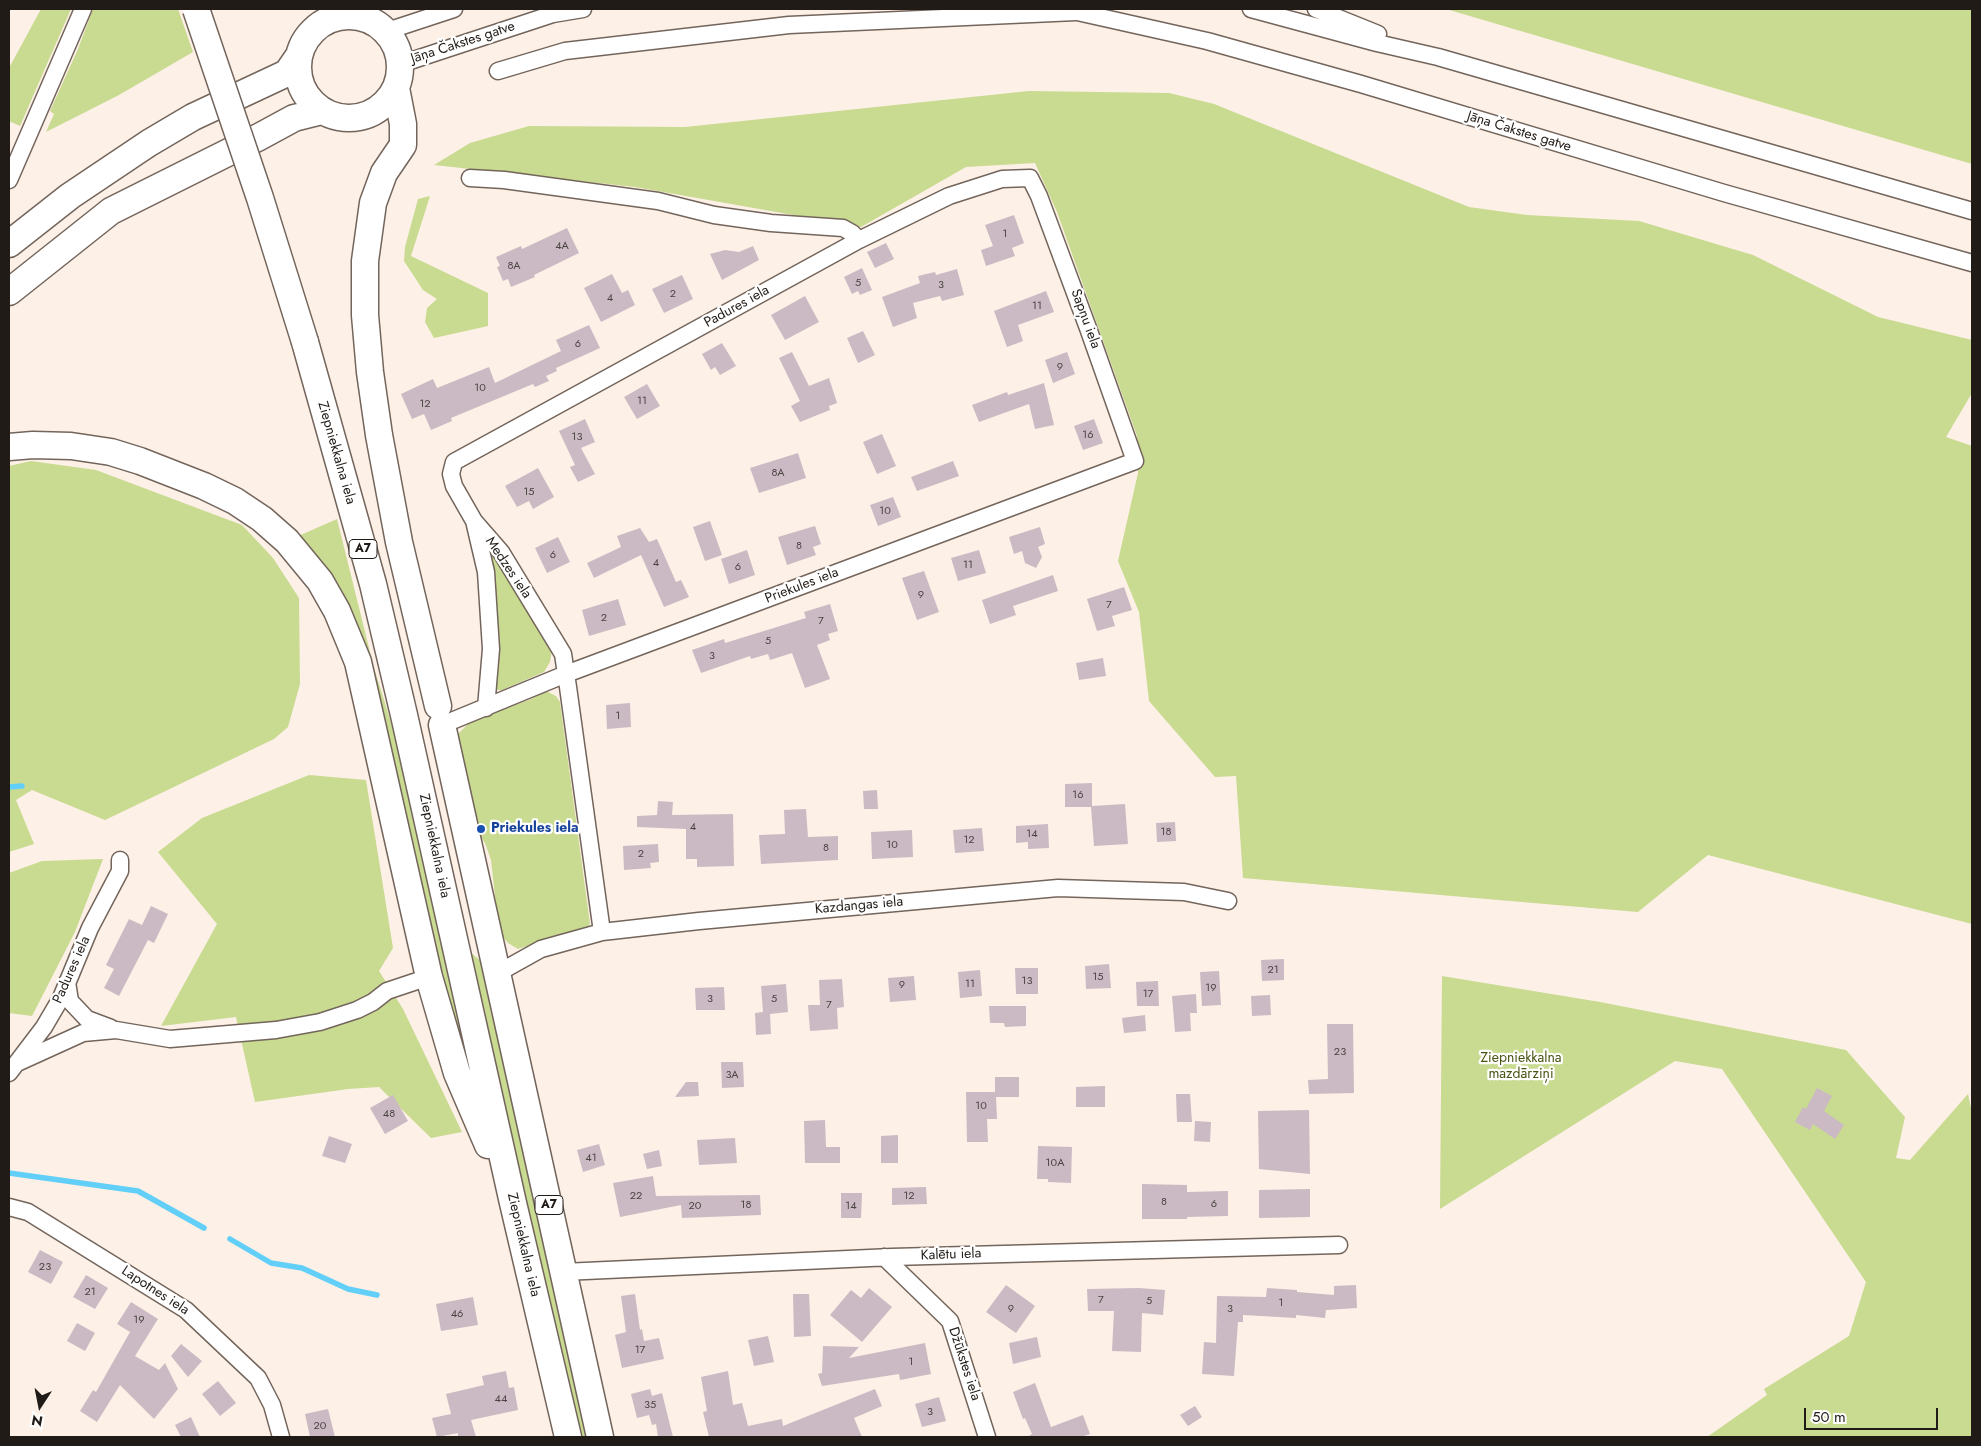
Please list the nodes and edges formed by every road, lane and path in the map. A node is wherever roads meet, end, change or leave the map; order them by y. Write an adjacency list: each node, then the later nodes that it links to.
1 (83, 9): 16 (street)
2 (196, 9): 31 (highway, Ziepniekkalna iela / A7, bridge)
3 (454, 9): 8 (street)
4 (584, 9): 12 (street, Jāņa Čakstes gatve)
5 (1250, 9): 10 (street)
6 (1316, 9): 10 (street)
7 (1070, 10): 11 (street, Jāņa Čakstes gatve); 20 (street, Jāņa Čakstes gatve)
8 (389, 20): 9 (highway); 12 (highway)
9 (298, 57): 13 (highway); 19 (highway)
10 (1438, 57): 17 (street)
11 (498, 71)
12 (398, 76): 13 (highway); 28 (highway, Ziepniekkalna iela / A7)
13 (322, 110): 21 (highway)
14 (470, 178): 18 (street)
15 (1030, 178): 18 (street, Padures iela); 23 (street, Sapņu iela)
16 (9, 180)
17 (1972, 212)
18 (858, 240): 24 (street, Padures iela)
19 (9, 244)
20 (1972, 263)
21 (9, 292)
22 (9, 447): 34 (highway)
23 (1135, 461): 26 (street, Priekules iela)
24 (454, 462): 25 (street, Medzes iela)
25 (474, 521): 26 (street, Medzes iela); 27 (street)
26 (566, 674): 27 (street, Priekules iela); 32 (street, Medzes iela)
27 (486, 708): 28 (street, Priekules iela)
28 (440, 715): 33 (highway, Ziepniekkalna iela / A7)
29 (120, 860): 35 (street, Padures iela)
30 (1228, 901): 32 (street, Kazdangas iela)
31 (447, 906): 33 (highway, Ziepniekkalna iela / A7); 38 (highway, Ziepniekkalna iela / A7)
32 (602, 932): 33 (street, Kazdangas iela)
33 (498, 972): 42 (highway, Ziepniekkalna iela / A7)
34 (428, 977): 36 (street); 38 (highway)
35 (67, 982): 36 (street); 37 (street, Padures iela)
36 (116, 1030): 37 (street)
37 (13, 1068)
38 (512, 1203): 44 (highway, Ziepniekkalna iela / A7)
39 (9, 1207): 43 (street, Lapotnes iela)
40 (1339, 1245): 41 (street, Kalētu iela)
41 (884, 1258): 42 (street, Kalētu iela); 46 (street, Džūkstes iela)
42 (563, 1272): 45 (highway, Ziepniekkalna iela / A7)
43 (281, 1437)
44 (568, 1437)
45 (600, 1437)
46 (987, 1437)

